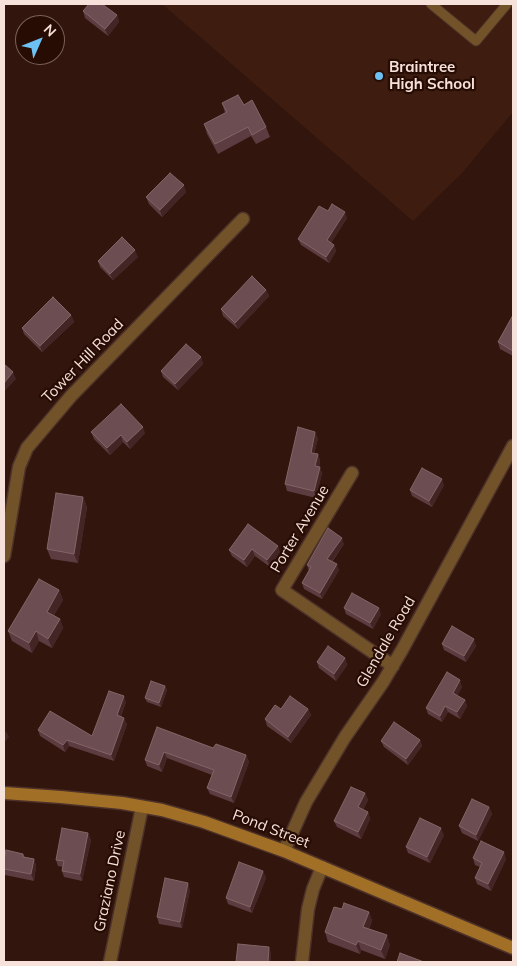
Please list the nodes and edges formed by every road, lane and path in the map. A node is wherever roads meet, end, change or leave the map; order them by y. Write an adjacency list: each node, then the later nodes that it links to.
1 (431, 4): 2 (lane)
2 (507, 4)
3 (243, 219): 6 (street, Tower Hill Road)
4 (513, 446): 7 (street, Glendale Road)
5 (352, 473): 7 (street, Porter Avenue)
6 (4, 556)
7 (392, 666): 10 (street, Glendale Road)
8 (4, 793): 9 (main road, Pond Street)
9 (142, 807): 10 (main road, Pond Street); 13 (street, Graziano Drive)
10 (284, 851): 11 (main road, Pond Street)
11 (322, 867): 12 (main road, Pond Street); 14 (street)
12 (513, 948)
13 (110, 962)
14 (302, 962)

